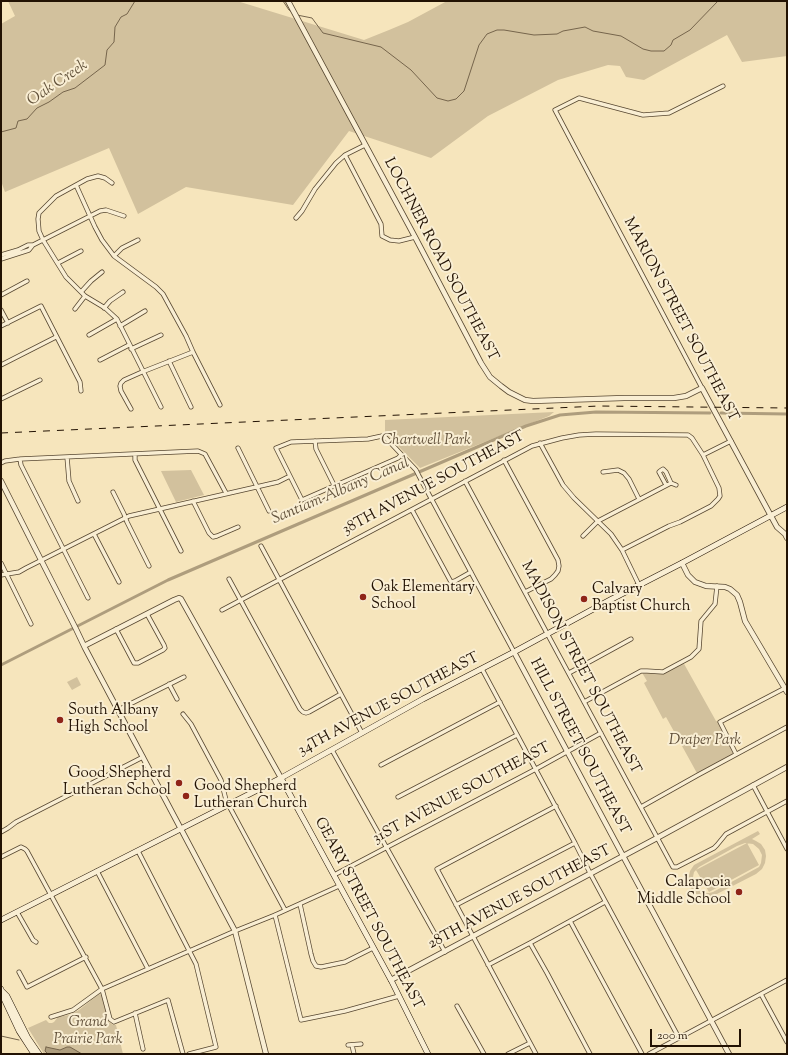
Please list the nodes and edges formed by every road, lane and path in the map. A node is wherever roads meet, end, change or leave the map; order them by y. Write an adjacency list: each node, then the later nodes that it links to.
1 (288, 2): 3 (street, LOCHNER ROAD SOUTHEAST)
2 (723, 86): 44 (street, MARION STREET SOUTHEAST)
3 (365, 145): 4 (street); 10 (street, LOCHNER ROAD SOUTHEAST)
4 (345, 155): 9 (street); 10 (street)
5 (112, 183): 6 (street)
6 (76, 185): 7 (street); 11 (street)
7 (90, 216): 8 (street); 11 (street); 16 (street)
8 (124, 216)
9 (296, 218)
10 (415, 237): 44 (street, LOCHNER ROAD SOUTHEAST)
11 (43, 240): 15 (street); 18 (street)
12 (138, 240): 16 (street)
13 (81, 251): 18 (street)
14 (1, 255): 15 (street)
15 (6, 255): 17 (street)
16 (114, 256): 38 (street)
17 (1, 259)
18 (58, 262): 21 (street)
19 (102, 272): 21 (street)
20 (27, 281): 23 (street)
21 (81, 292): 24 (street)
22 (123, 292): 25 (street)
23 (1, 295)
24 (85, 296): 25 (street); 26 (street)
25 (104, 308): 29 (street)
26 (75, 309)
27 (1, 310): 30 (street)
28 (145, 311): 32 (street)
29 (117, 319): 32 (street); 33 (street)
30 (8, 323): 31 (street); 35 (street)
31 (1, 326)
32 (120, 326): 36 (street)
33 (89, 335)
34 (161, 335): 37 (street)
35 (56, 337): 41 (street); 45 (street)
36 (129, 344): 37 (street); 39 (street)
37 (131, 349): 42 (street)
38 (192, 352): 40 (street); 47 (street)
39 (100, 360)
40 (169, 361): 42 (street); 49 (street)
41 (1, 365)
42 (142, 372): 48 (street); 50 (street)
43 (40, 380): 46 (street)
44 (702, 388): 52 (street, MARION STREET SOUTHEAST)
45 (81, 391)
46 (1, 399)
47 (220, 406)
48 (161, 407)
49 (191, 407)
50 (131, 409)
51 (315, 441): 56 (street, HILL STREET SOUTHEAST); 63 (street, HILL STREET SOUTHEAST); 67 (street)
52 (731, 441): 57 (street); 81 (street, MARION STREET SOUTHEAST)
53 (540, 443): 57 (street, 38TH AVENUE SOUTHEAST); 60 (street, 38TH AVENUE SOUTHEAST); 83 (street)
54 (238, 448): 70 (street)
55 (135, 454): 58 (street); 72 (street); 78 (street)
56 (401, 455): 67 (street); 73 (street, HILL STREET SOUTHEAST)
57 (703, 455): 90 (street)
58 (67, 457): 59 (street); 75 (street)
59 (20, 459): 61 (street); 89 (street)
60 (504, 460): 65 (street, 38TH AVENUE SOUTHEAST); 104 (street)
61 (1, 463)
62 (603, 472): 74 (street)
63 (290, 476): 67 (street); 70 (street)
64 (1, 481): 92 (street)
65 (465, 481): 73 (street, 38TH AVENUE SOUTHEAST); 104 (street, MADISON STREET SOUTHEAST)
66 (671, 483): 68 (street); 68 (street); 69 (street)
67 (334, 485)
68 (666, 485): 74 (street)
69 (676, 485)
70 (258, 486): 72 (street); 80 (street)
71 (113, 492): 82 (street)
72 (226, 493): 76 (street)
73 (431, 499): 79 (street, 38TH AVENUE SOUTHEAST); 96 (street, HILL STREET SOUTHEAST)
74 (639, 499): 83 (street)
75 (78, 501)
76 (193, 501): 78 (street); 84 (street)
77 (787, 507): 81 (main road, 34TH AVENUE SOUTHEAST)
78 (159, 509): 82 (street); 91 (street)
79 (412, 510): 96 (street); 100 (street, 38TH AVENUE SOUTHEAST)
80 (269, 511)
81 (771, 516): 87 (street, MARION STREET SOUTHEAST); 94 (main road, 34TH AVENUE SOUTHEAST)
82 (125, 518): 85 (street); 95 (street)
83 (598, 521): 86 (street); 90 (street)
84 (238, 527)
85 (94, 534): 89 (street); 101 (street)
86 (583, 536)
87 (787, 538)
88 (260, 546): 100 (street)
89 (63, 549): 92 (street); 105 (street)
90 (622, 550): 102 (street)
91 (181, 551)
92 (41, 560): 97 (street); 113 (street)
93 (1, 563): 97 (street)
94 (682, 563): 102 (main road, 34TH AVENUE SOUTHEAST); 103 (street)
95 (150, 566)
96 (471, 572): 114 (street, HILL STREET SOUTHEAST)
97 (7, 574): 98 (street); 109 (street)
98 (1, 575)
99 (229, 579): 106 (street)
100 (279, 580): 106 (street, 38TH AVENUE SOUTHEAST); 120 (street)
101 (119, 582)
102 (639, 585): 111 (main road, 34TH AVENUE SOUTHEAST)
103 (718, 586): 119 (street); 123 (street)
104 (525, 592): 111 (street, MADISON STREET SOUTHEAST)
105 (88, 598)
106 (240, 601): 107 (street, 38TH AVENUE SOUTHEAST); 120 (street)
107 (222, 610)
108 (148, 614): 110 (street); 110 (street); 137 (street, GEARY STREET SOUTHEAST)
109 (32, 624)
110 (116, 629): 113 (street)
111 (547, 634): 114 (main road, 34TH AVENUE SOUTHEAST); 116 (street, MADISON STREET SOUTHEAST)
112 (631, 639): 116 (street)
113 (84, 646): 124 (street)
114 (514, 652): 115 (main road, 34TH AVENUE SOUTHEAST); 131 (street, HILL STREET SOUTHEAST)
115 (482, 669): 122 (street); 127 (main road, 34TH AVENUE SOUTHEAST)
116 (569, 673): 123 (street, MADISON STREET SOUTHEAST)
117 (184, 677): 118 (street)
118 (169, 684): 121 (street); 124 (street)
119 (786, 689): 132 (street)
120 (341, 694): 127 (street)
121 (177, 699)
122 (500, 702): 129 (street); 134 (street)
123 (584, 702): 128 (street, MADISON STREET SOUTHEAST)
124 (118, 710): 133 (street)
125 (183, 714): 141 (street)
126 (787, 727): 132 (street)
127 (362, 733): 130 (main road, 34TH AVENUE SOUTHEAST)
128 (601, 733): 131 (street, 31ST AVENUE SOUTHEAST); 143 (street, MADISON STREET SOUTHEAST)
129 (517, 735): 136 (street); 139 (street)
130 (332, 750): 137 (main road, 34TH AVENUE SOUTHEAST); 150 (street)
131 (568, 751): 136 (street, 31ST AVENUE SOUTHEAST); 153 (street, HILL STREET SOUTHEAST)
132 (736, 754): 143 (street)
133 (143, 757): 145 (street); 146 (street)
134 (381, 765)
135 (787, 767): 138 (street, 28TH AVENUE SOUTHEAST)
136 (536, 769): 142 (street); 150 (street, 31ST AVENUE SOUTHEAST)
137 (281, 778): 141 (main road, 34TH AVENUE SOUTHEAST); 157 (main road, GEARY STREET SOUTHEAST)
138 (753, 786): 144 (street); 147 (street, 28TH AVENUE SOUTHEAST)
139 (398, 797)
140 (787, 801): 144 (street)
141 (228, 804): 145 (main road, 34TH AVENUE SOUTHEAST); 163 (street)
142 (556, 806): 149 (street); 162 (street)
143 (641, 807): 147 (street, MADISON STREET SOUTHEAST)
144 (768, 812): 147 (street, MADISON STREET SOUTHEAST); 148 (street)
145 (181, 828): 152 (main road, 34TH AVENUE SOUTHEAST); 168 (street)
146 (1, 832)
147 (657, 838): 153 (street, 28TH AVENUE SOUTHEAST)
148 (785, 841): 151 (street)
149 (575, 843): 156 (street); 162 (street)
150 (387, 847): 157 (street, 31ST AVENUE SOUTHEAST); 174 (street)
151 (787, 849)
152 (138, 851): 155 (main road, 34TH AVENUE SOUTHEAST); 173 (street)
153 (624, 856): 156 (street, 28TH AVENUE SOUTHEAST); 188 (street, HILL STREET SOUTHEAST)
154 (1, 857): 159 (street)
155 (97, 871): 159 (main road, 34TH AVENUE SOUTHEAST); 177 (street)
156 (590, 874): 160 (street); 169 (street, 28TH AVENUE SOUTHEAST)
157 (334, 875): 158 (main road, GEARY STREET SOUTHEAST)
158 (339, 886): 161 (street); 172 (main road, GEARY STREET SOUTHEAST)
159 (50, 894): 164 (main road, 34TH AVENUE SOUTHEAST); 175 (street)
160 (605, 902): 167 (street); 189 (street)
161 (300, 904): 163 (street); 172 (street)
162 (456, 905): 169 (street)
163 (285, 910): 165 (street)
164 (17, 912): 166 (main road, 34TH AVENUE SOUTHEAST); 170 (street)
165 (275, 915): 168 (street); 184 (street)
166 (1, 920)
167 (570, 921): 171 (street); 205 (street)
168 (235, 931): 173 (street); 198 (street)
169 (473, 936): 174 (street, 28TH AVENUE SOUTHEAST); 176 (street)
170 (36, 942)
171 (530, 943): 176 (street); 204 (street)
172 (373, 948): 179 (main road, GEARY STREET SOUTHEAST)
173 (190, 952): 177 (street); 197 (street)
174 (445, 952): 179 (street, 28TH AVENUE SOUTHEAST)
175 (86, 957): 178 (street); 181 (street)
176 (488, 965): 191 (street)
177 (148, 969): 181 (street)
178 (19, 972)
179 (391, 980): 184 (main road, GEARY STREET SOUTHEAST)
180 (787, 980): 183 (street)
181 (102, 989): 186 (street); 187 (street)
182 (2, 990): 194 (main road); 195 (main road)
183 (761, 994): 188 (street); 190 (street)
184 (399, 996): 200 (main road, GEARY STREET SOUTHEAST)
185 (457, 1006): 201 (street)
186 (135, 1013): 193 (street); 196 (street)
187 (51, 1017)
188 (711, 1020): 189 (street); 207 (street, HILL STREET SOUTHEAST)
189 (679, 1038): 206 (street)
190 (787, 1042)
191 (530, 1043): 202 (street); 203 (street)
192 (361, 1044): 199 (street)
193 (143, 1049)
194 (34, 1054)
195 (39, 1054)
196 (183, 1054)
197 (189, 1054)
198 (266, 1054)
199 (354, 1054)
200 (428, 1054)
201 (484, 1054)
202 (508, 1054)
203 (536, 1054)
204 (590, 1054)
205 (642, 1054)
206 (649, 1054)
207 (730, 1054)

